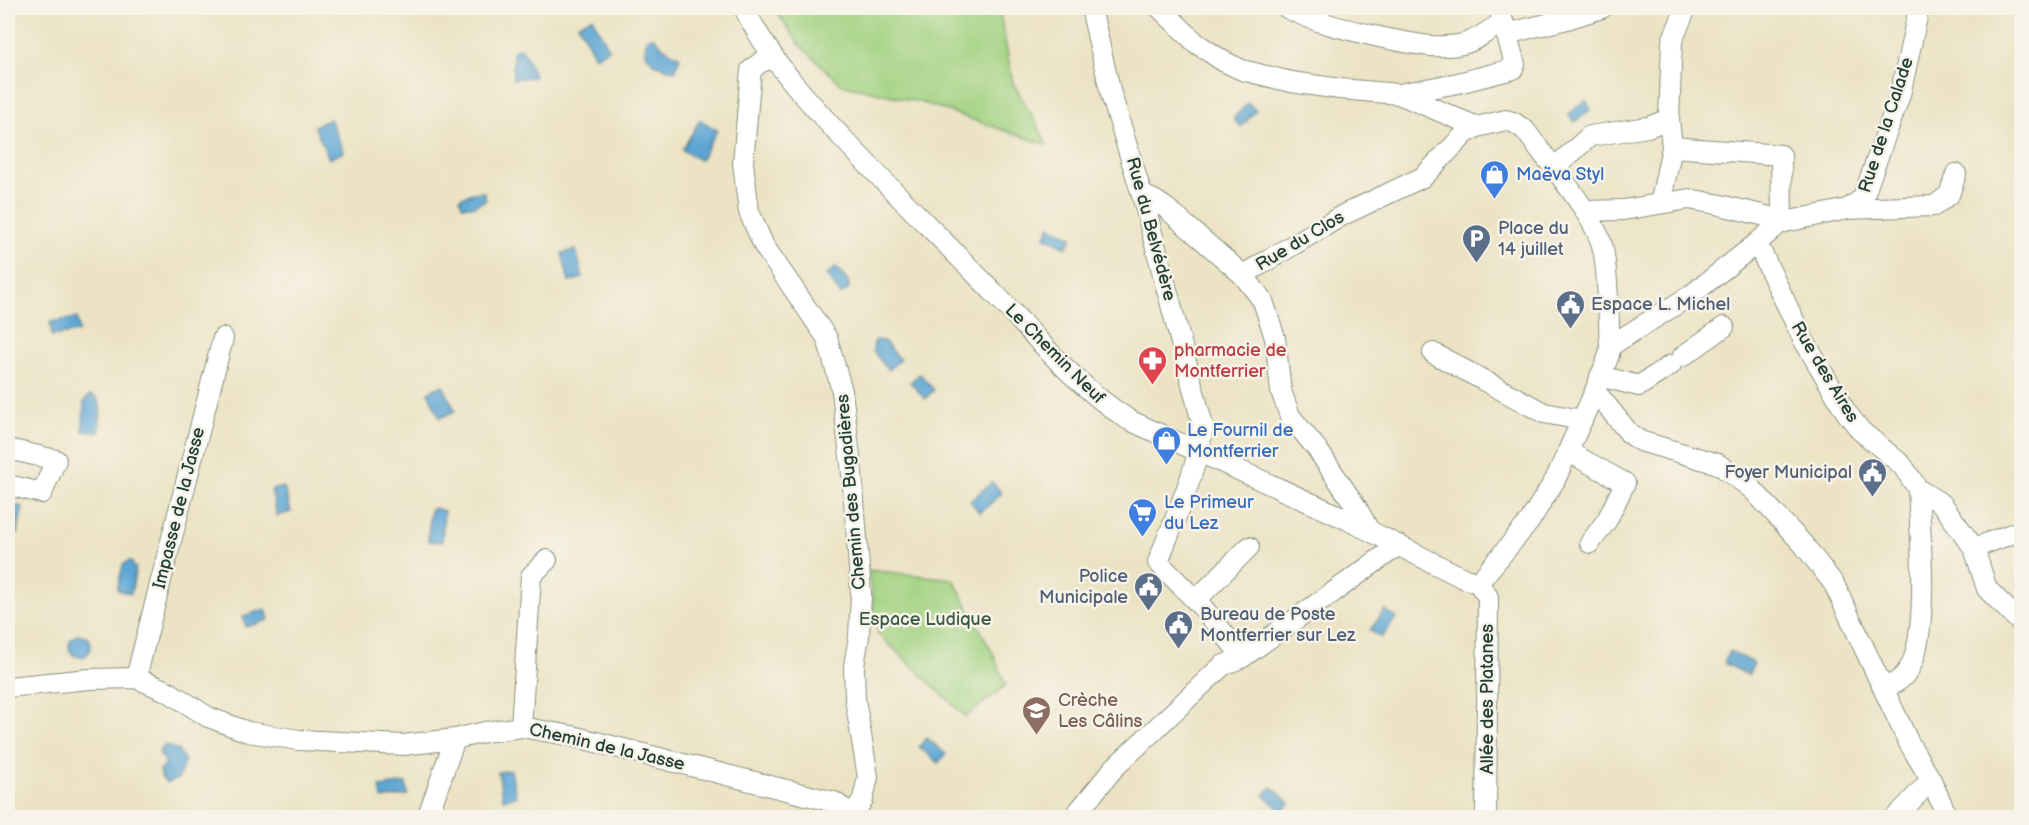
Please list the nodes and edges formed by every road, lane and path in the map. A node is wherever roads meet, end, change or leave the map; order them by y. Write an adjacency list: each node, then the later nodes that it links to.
1 (744, 8): 9 (street, Le Chemin Neuf)
2 (1091, 8): 16 (street, Rue du Belvédère)
3 (1160, 8): 10 (street)
4 (1287, 8): 8 (street)
5 (1602, 8): 8 (street)
6 (1686, 8): 11 (street)
7 (1919, 8): 18 (street, Rue de la Calade)
8 (1503, 21): 10 (street)
9 (774, 58): 30 (street, Le Chemin Neuf); 51 (street, Chemin des Bugadières)
10 (1399, 94): 12 (street)
11 (1670, 119): 13 (street); 14 (street)
12 (1477, 127): 14 (street); 22 (street, Rue du Clos)
13 (1672, 147): 17 (street); 20 (street)
14 (1553, 169): 19 (street)
15 (1956, 174): 18 (street)
16 (1142, 195): 22 (street); 30 (street, Rue du Belvédère)
17 (1662, 203): 19 (street); 20 (street)
18 (1848, 209): 20 (street, Rue de la Calade)
19 (1585, 211): 25 (street)
20 (1781, 223): 21 (street, Rue de la Calade)
21 (1757, 243): 25 (street, Rue de la Calade); 33 (street, Rue des Aires)
22 (1243, 275): 34 (street, Rue du Clos)
23 (1724, 327): 27 (street)
24 (223, 338): 45 (street, Impasse de la Jasse)
25 (1610, 346): 27 (street)
26 (1433, 353): 28 (street)
27 (1598, 383): 28 (street); 47 (street)
28 (1582, 420): 31 (street)
29 (8, 449): 32 (street)
30 (1198, 452): 34 (street, Le Chemin Neuf); 42 (street, Rue du Belvédère)
31 (1569, 452): 36 (street); 41 (street)
32 (8, 485)
33 (1918, 489): 39 (street, Rue des Aires); 47 (street)
34 (1369, 530): 37 (street, Le Chemin Neuf)
35 (2022, 530): 39 (street)
36 (1590, 543)
37 (1399, 544): 41 (street, Le Chemin Neuf); 44 (street)
38 (1249, 547): 42 (street)
39 (1974, 548): 43 (street, Rue des Aires)
40 (547, 560): 48 (street)
41 (1484, 576): 54 (street, Allée des Platanes)
42 (1196, 600): 44 (street)
43 (2022, 624)
44 (1243, 657): 53 (street)
45 (136, 678): 46 (street, Chemin de la Jasse); 49 (street, Chemin de la Jasse)
46 (8, 687)
47 (1884, 689): 50 (street)
48 (521, 727): 49 (street, Chemin de la Jasse); 51 (street, Chemin de la Jasse)
49 (455, 739): 52 (street)
50 (1931, 780): 55 (street); 56 (street)
51 (856, 816)
52 (427, 818)
53 (1073, 818)
54 (1486, 818)
55 (1895, 818)
56 (1948, 818)

